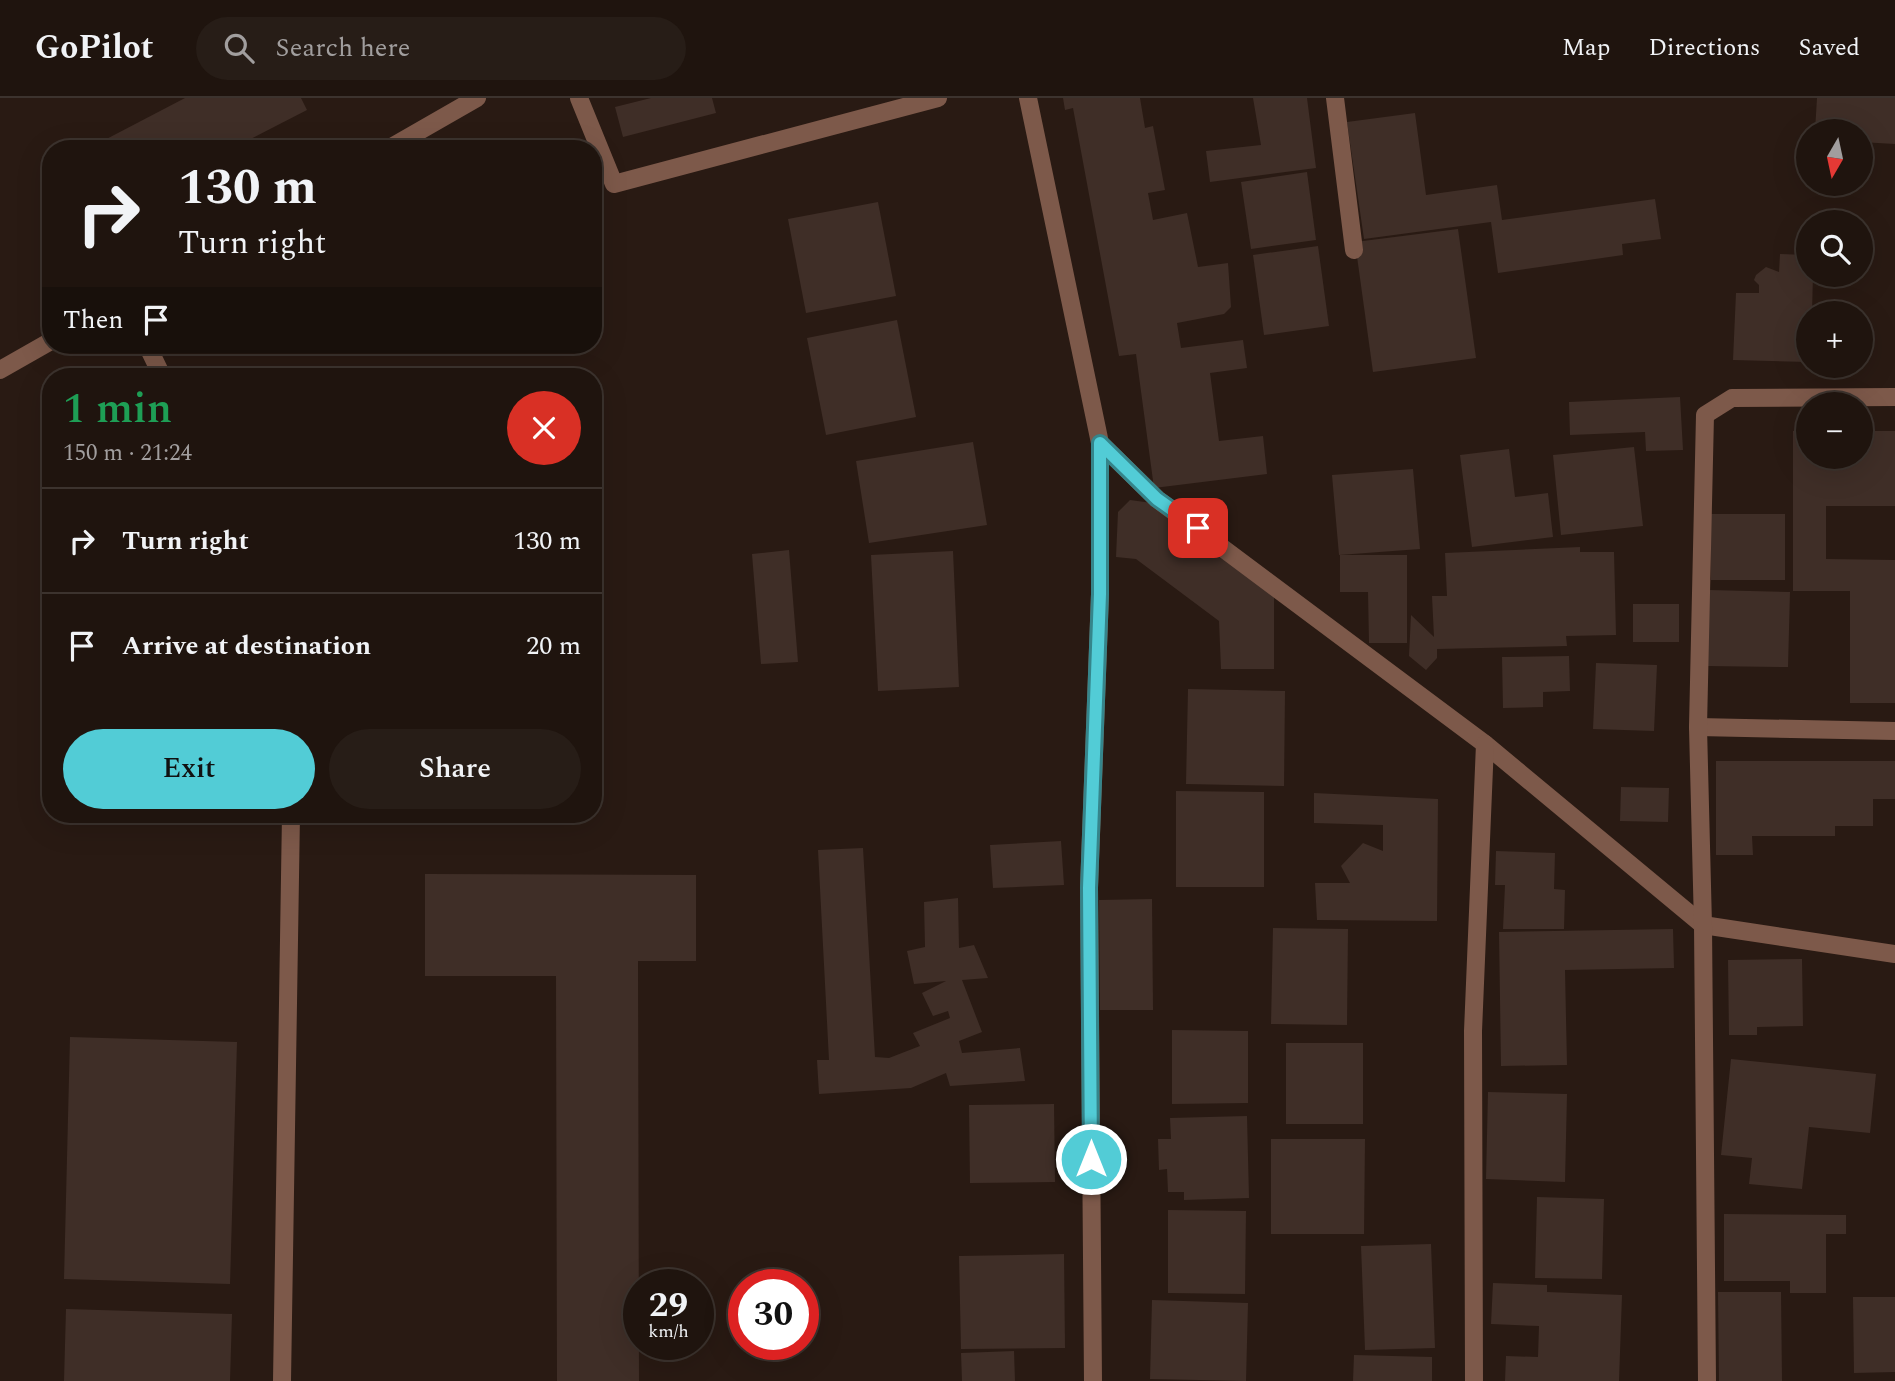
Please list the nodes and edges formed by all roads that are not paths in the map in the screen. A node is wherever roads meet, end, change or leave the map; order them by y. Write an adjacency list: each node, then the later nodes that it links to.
1 (477, 98): 6 (street)
2 (579, 98): 7 (street)
3 (938, 98): 8 (street)
4 (1028, 98): 13 (street)
5 (1335, 98): 9 (street)
6 (404, 140)
7 (596, 140)
8 (602, 155)
9 (1354, 250)
10 (42, 346): 11 (street)
11 (0, 370)
12 (1895, 397): 14 (street)
13 (1100, 443): 16 (street); 21 (street)
14 (1698, 727): 15 (street); 18 (street)
15 (1895, 731)
16 (1485, 744): 18 (street); 22 (street)
17 (291, 823): 20 (street)
18 (1703, 925): 19 (street); 23 (street)
19 (1895, 954)
20 (282, 1381)
21 (1093, 1381)
22 (1474, 1381)
23 (1707, 1381)

